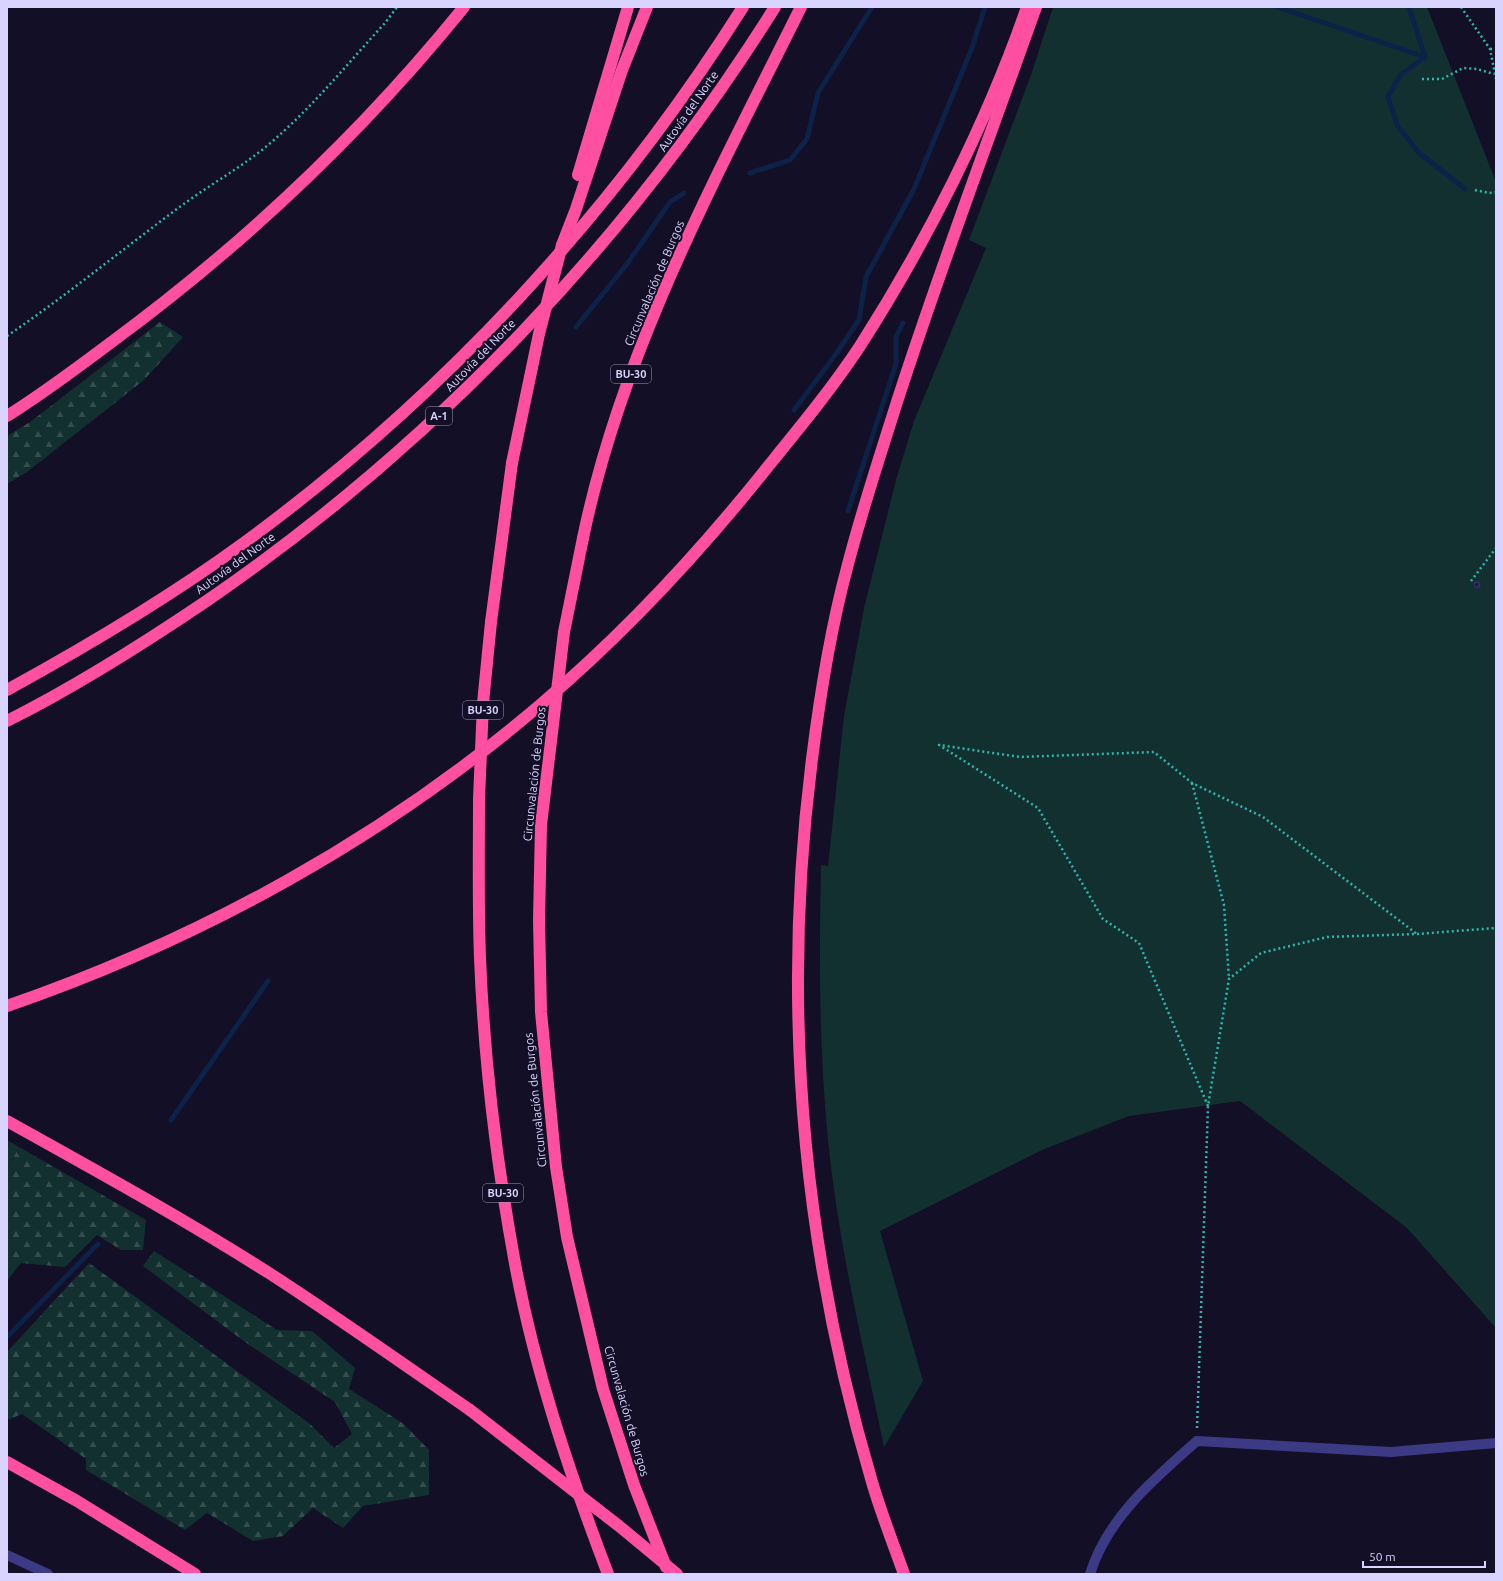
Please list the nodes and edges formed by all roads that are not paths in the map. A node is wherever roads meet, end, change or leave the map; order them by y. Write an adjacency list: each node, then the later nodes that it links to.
1 (464, 7): 10 (highway)
2 (628, 7): 9 (highway)
3 (647, 7): 9 (highway, BU-30)
4 (743, 7): 11 (highway, Autovía del Norte / A-1)
5 (775, 7): 12 (highway, Autovía del Norte / A-1)
6 (801, 7): 21 (highway, Circunvalación de Burgos / BU-30, bridge)
7 (1027, 7): 13 (highway)
8 (1036, 7): 23 (highway)
9 (562, 244): 20 (highway, BU-30, bridge)
10 (7, 416)
11 (7, 690)
12 (7, 721)
13 (7, 1006)
14 (7, 1121): 22 (highway, bridge)
15 (1496, 1443): 24 (street)
16 (7, 1462): 19 (highway)
17 (7, 1555): 18 (street)
18 (48, 1574)
19 (196, 1574)
20 (608, 1574)
21 (669, 1574)
22 (677, 1574)
23 (904, 1574)
24 (1090, 1574)

